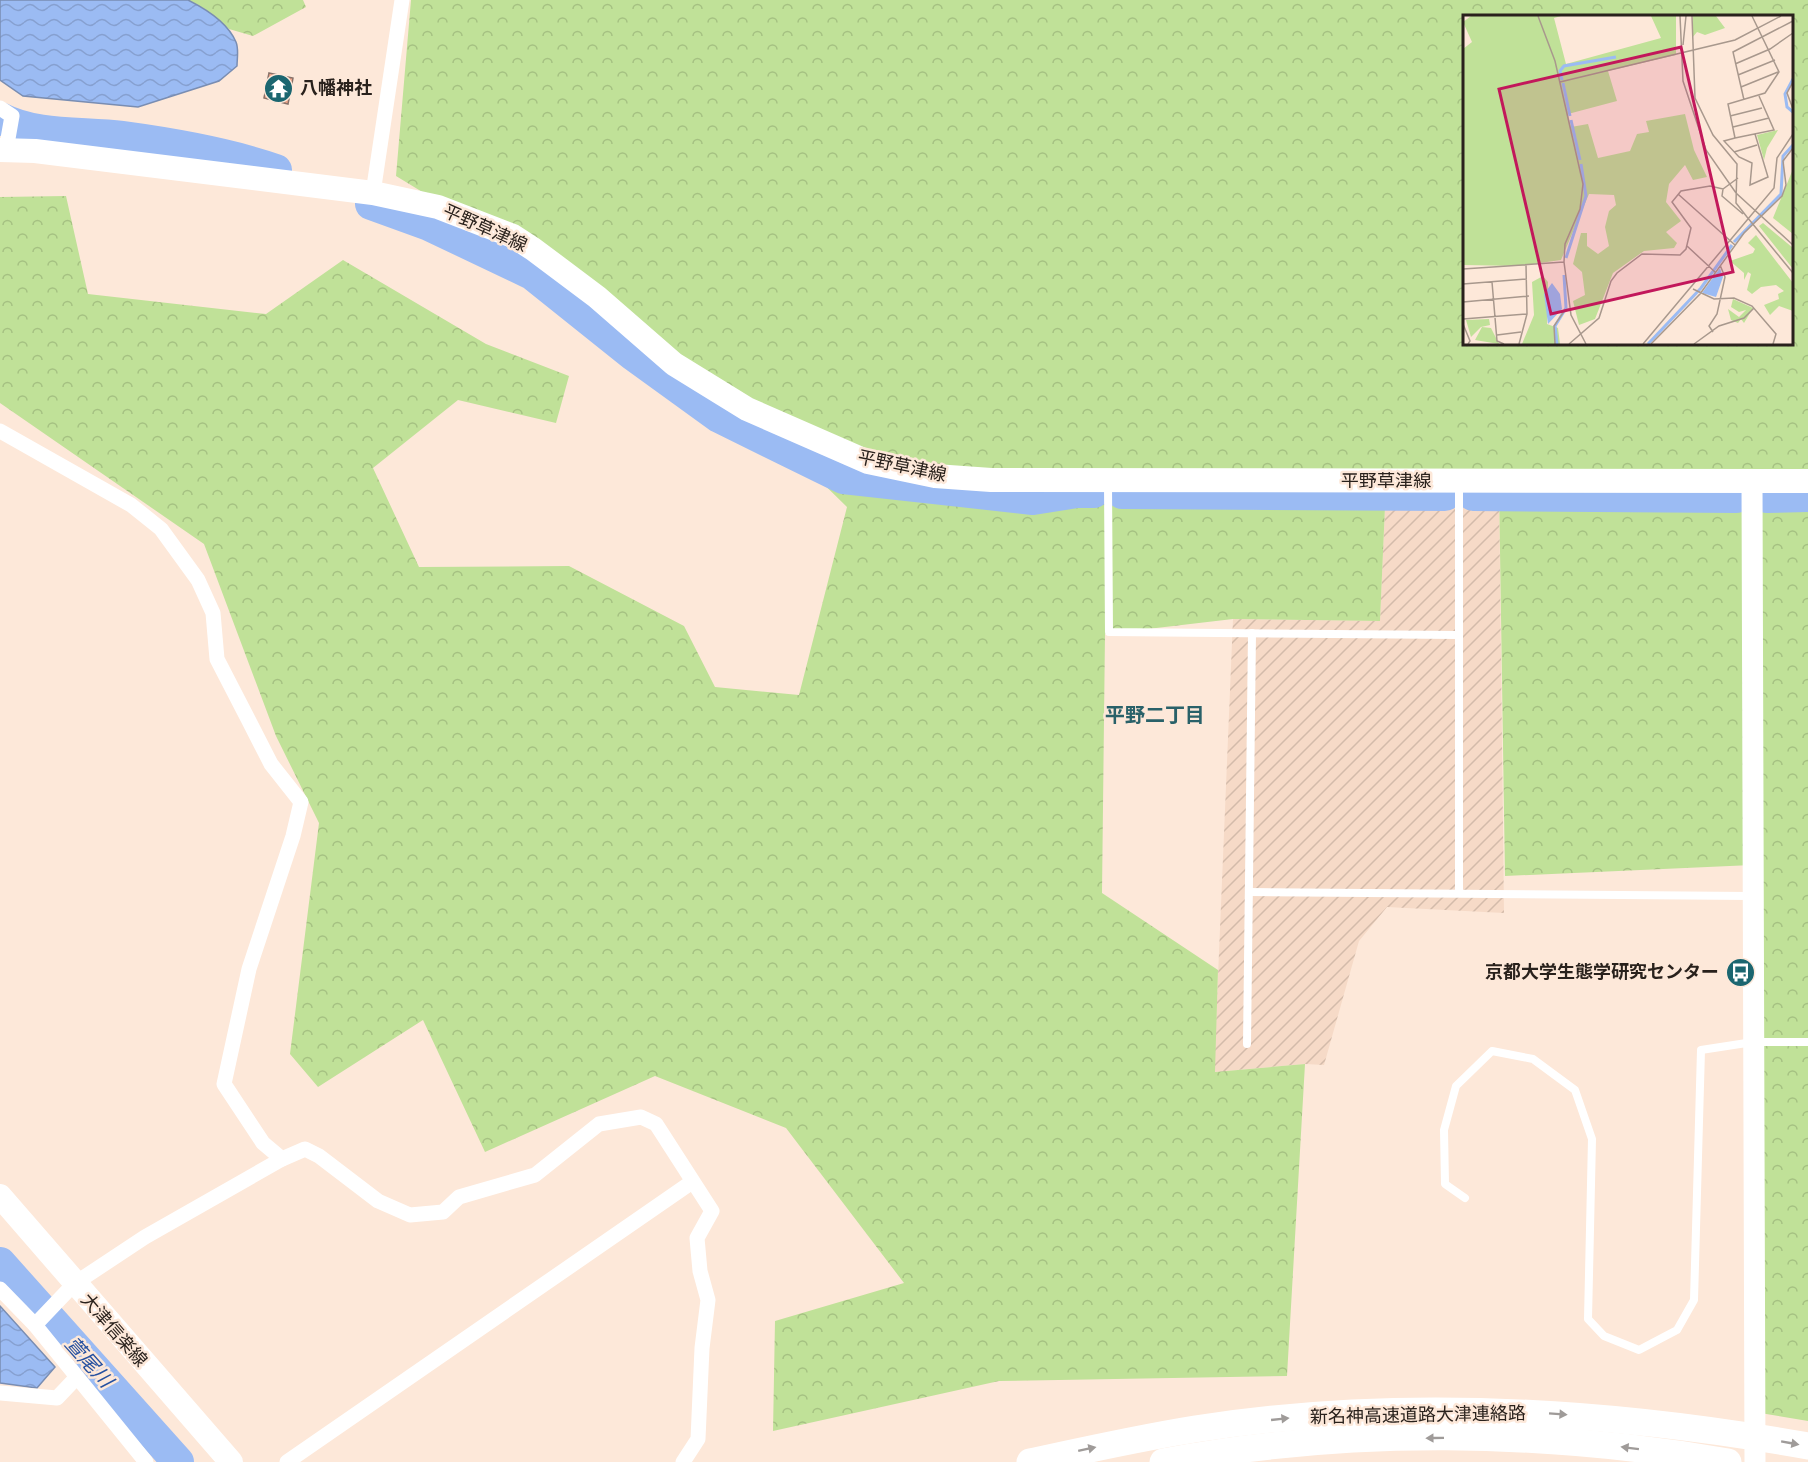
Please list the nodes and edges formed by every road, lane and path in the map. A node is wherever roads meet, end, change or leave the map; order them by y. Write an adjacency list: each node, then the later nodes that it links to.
1 (402, 0): 4 (street)
2 (6, 112): 3 (street)
3 (4, 149): 4 (main road, 平野草津線)
4 (373, 193): 6 (main road, 平野草津線)
5 (0, 431): 18 (street)
6 (1108, 480): 7 (main road, 平野草津線); 10 (lane)
7 (1459, 481): 9 (main road, 平野草津線); 11 (lane)
8 (1808, 481): 9 (main road, 平野草津線)
9 (1752, 482): 14 (street)
10 (1252, 633): 11 (lane); 12 (lane)
11 (1459, 635): 13 (lane)
12 (1249, 892): 13 (lane); 17 (lane)
13 (1459, 892): 14 (lane)
14 (1752, 896): 15 (street)
15 (1753, 1042): 16 (lane); 21 (lane); 35 (street)
16 (1808, 1042)
17 (1247, 1044)
18 (282, 1159): 19 (street); 22 (street)
19 (692, 1182): 30 (street); 31 (street)
20 (0, 1196): 22 (main road, 大津信楽線)
21 (1465, 1198)
22 (74, 1285): 24 (street); 29 (main road, 大津信楽線)
23 (0, 1289): 24 (street)
24 (36, 1325): 25 (street)
25 (76, 1378): 26 (street); 28 (street)
26 (0, 1393)
27 (1808, 1446): 32 (highway, 新名神高速道路大津連絡路, one-way to 27)
28 (146, 1462)
29 (231, 1462)
30 (287, 1462)
31 (683, 1462)
32 (1030, 1462)
33 (1163, 1462): 34 (highway, 新名神高速道路大津連絡路, one-way to 33)
34 (1728, 1462)
35 (1755, 1462)

